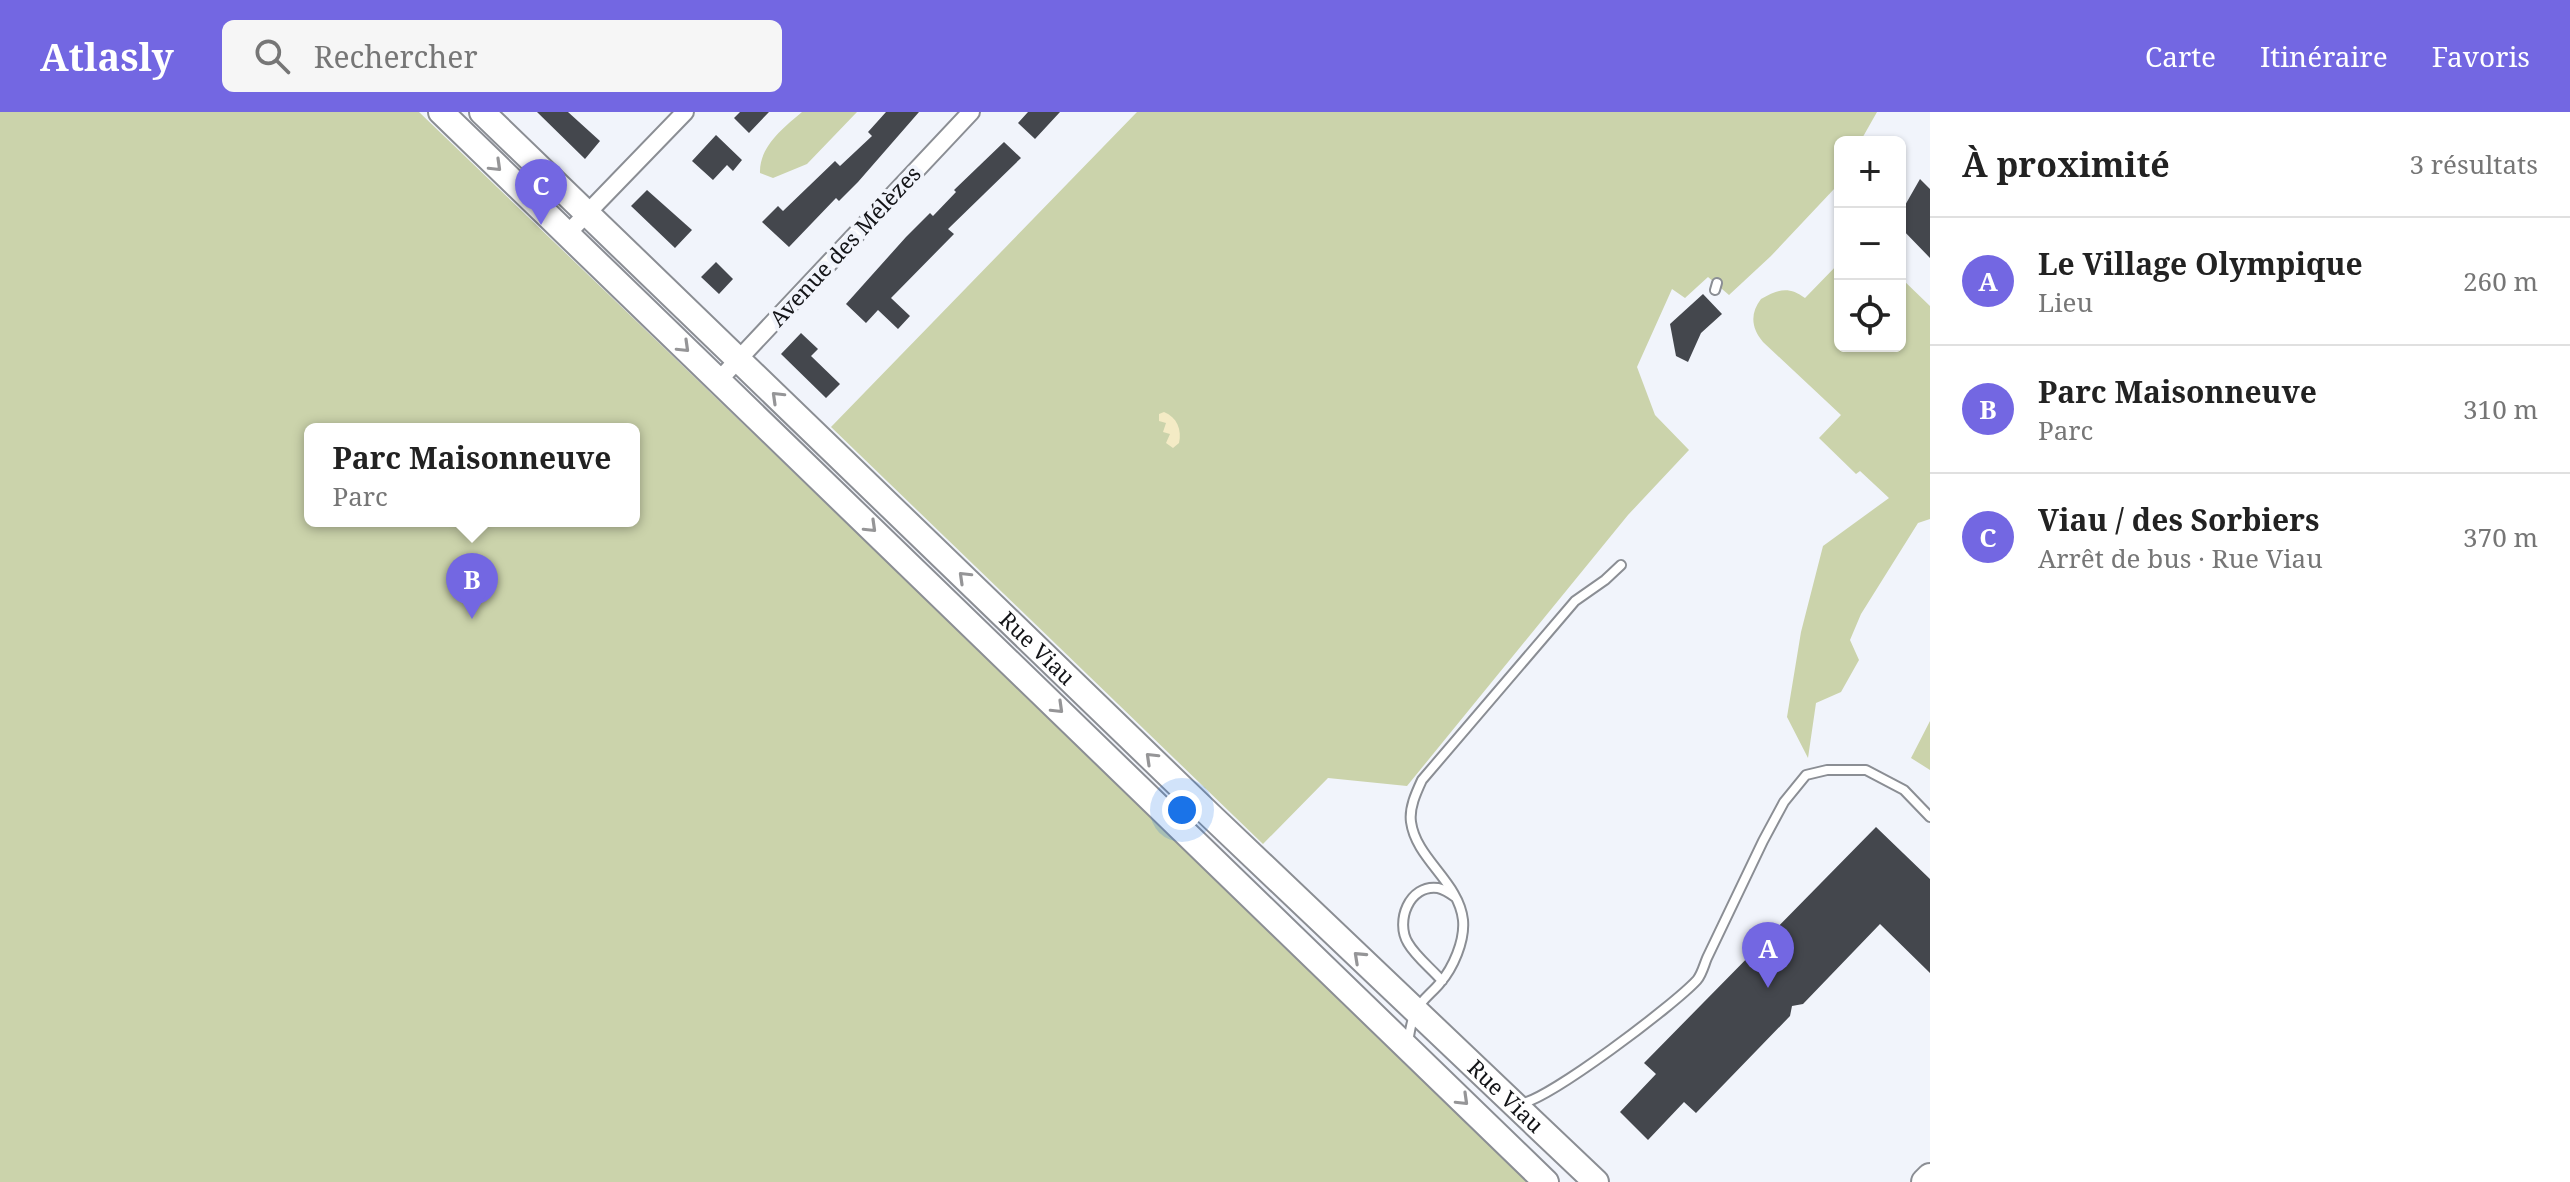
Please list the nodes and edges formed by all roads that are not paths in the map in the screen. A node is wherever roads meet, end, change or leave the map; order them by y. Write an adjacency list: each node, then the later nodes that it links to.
1 (441, 112): 6 (main road, Rue Viau, one-way to 6)
2 (482, 112): 5 (main road, Rue Viau)
3 (685, 112): 5 (street)
4 (971, 112): 7 (street, Avenue des Mélèzes)
5 (587, 214): 6 (street); 7 (main road, Rue Viau)
6 (567, 234): 8 (main road, Rue Viau, one-way to 8)
7 (738, 359): 8 (street, Avenue des Mélèzes); 13 (main road, Rue Viau, one-way to 7)
8 (719, 380): 14 (main road, Rue Viau, one-way to 14)
9 (1621, 565): 11 (lane)
10 (1930, 817): 15 (lane)
11 (1456, 897): 12 (lane); 12 (lane)
12 (1442, 981): 13 (lane)
13 (1416, 1010): 14 (lane); 15 (main road, Rue Viau)
14 (1407, 1046): 18 (main road, Rue Viau, one-way to 18)
15 (1517, 1105): 17 (main road, Rue Viau)
16 (1930, 1177): 19 (main road)
17 (1586, 1179)
18 (1546, 1182)
19 (1925, 1182)

